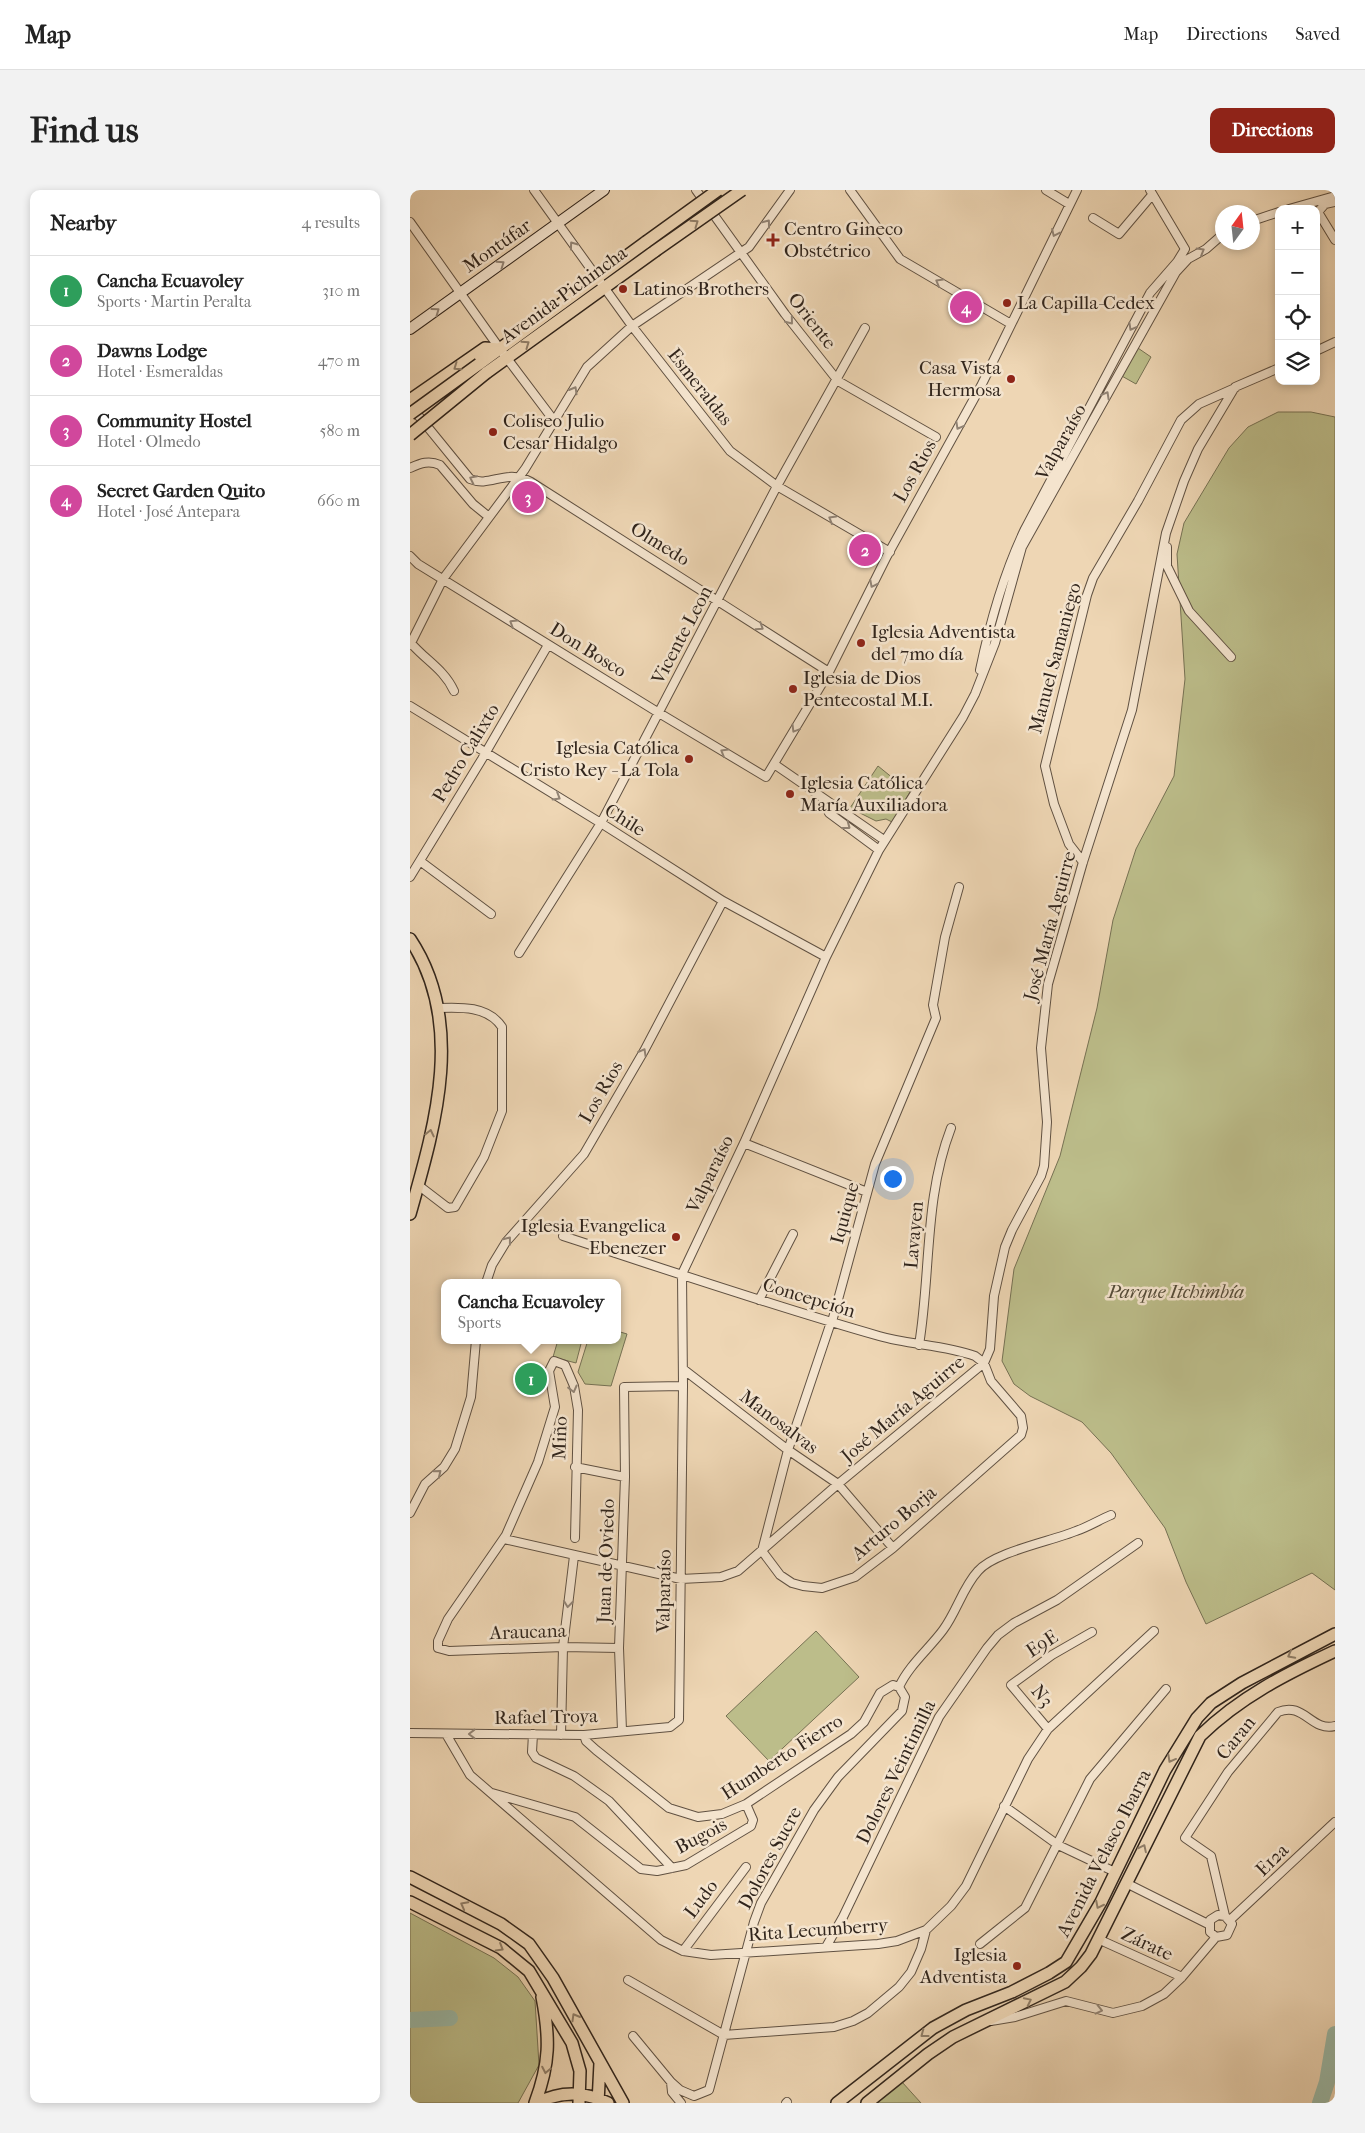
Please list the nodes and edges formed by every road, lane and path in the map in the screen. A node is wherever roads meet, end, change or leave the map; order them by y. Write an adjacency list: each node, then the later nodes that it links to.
1 (534, 190): 19 (street, Esmeraldas)
2 (604, 190): 19 (street, Montúfar)
3 (696, 190): 22 (street, Oriente)
4 (718, 190): 23 (main road, Avenida Pichincha, bridge)
5 (742, 190): 24 (main road, Avenida Pichincha, one-way to 5, bridge)
6 (790, 190): 22 (street, one-way to 6)
7 (850, 190): 26 (street, one-way to 7)
8 (1046, 190): 13 (street)
9 (1077, 190): 13 (street, Los Rios)
10 (1151, 192): 16 (street); 59 (street, Valparaíso, one-way to 59)
11 (1335, 196): 14 (street)
12 (1335, 202): 20 (street)
13 (1069, 204): 26 (street, Los Rios, one-way to 26)
14 (1303, 205)
15 (1275, 213): 17 (street)
16 (1093, 218)
17 (1260, 218)
18 (410, 222): 25 (street)
19 (558, 225): 23 (street, Esmeraldas, one-way to 19); 25 (street, Montúfar, one-way to 19)
20 (1335, 240)
21 (1215, 241): 59 (street, Valparaíso, one-way to 21)
22 (741, 253): 27 (street); 35 (street, Oriente, one-way to 35)
23 (597, 278): 24 (street, Esmeraldas); 32 (main road, Avenida Pichincha)
24 (605, 288): 27 (street, Esmeraldas); 32 (main road, Avenida Pichincha, one-way to 24)
25 (462, 293): 29 (street, Montúfar, one-way to 25); 32 (street)
26 (1012, 324): 50 (street, Los Rios, one-way to 50)
27 (632, 326): 40 (street, one-way to 27); 46 (street, Esmeraldas)
28 (865, 328): 35 (street, Vicente Leon)
29 (410, 329)
30 (1335, 342): 31 (street)
31 (1320, 349)
32 (503, 353): 33 (main road, Avenida Pichincha); 37 (main road, one-way to 37); 40 (street)
33 (482, 369): 39 (main road, Avenida Pichincha, bridge); 41 (main road, Avenida Pichincha, bridge)
34 (1275, 370): 36 (street)
35 (838, 381): 42 (street, Oriente); 46 (street, Vicente Leon)
36 (1235, 387): 49 (street, José María Aguirre); 69 (street, Manuel Samaniego)
37 (410, 400)
38 (410, 405): 45 (street, one-way to 38)
39 (410, 414)
40 (555, 422): 44 (street)
41 (410, 435)
42 (936, 438)
43 (410, 468): 48 (street)
44 (520, 476): 45 (street); 47 (street); 53 (street, Olmedo)
45 (494, 479): 47 (street)
46 (777, 486): 50 (street, Esmeraldas, one-way to 46); 53 (street, Vicente Leon)
47 (509, 491): 48 (street)
48 (489, 517): 52 (street)
49 (1166, 532): 56 (street); 69 (street, José María Aguirre)
50 (890, 552): 57 (street, Los Rios, one-way to 57)
51 (410, 556): 52 (street, Don Bosco)
52 (443, 579): 54 (street); 55 (street, Don Bosco, one-way to 52)
53 (719, 600): 57 (street, Olmedo, one-way to 57); 61 (street, Vicente Leon)
54 (410, 644): 58 (street)
55 (548, 645): 61 (street, Don Bosco); 62 (street, Pedro Calixto)
56 (1231, 657)
57 (829, 672): 63 (street, Los Rios, one-way to 63)
58 (454, 690)
59 (975, 694): 66 (street, Valparaíso)
60 (410, 706): 62 (street, Chile)
61 (659, 713): 63 (street, Don Bosco, one-way to 61); 65 (street, Vicente Leon)
62 (485, 754): 65 (street, Chile, one-way to 65); 68 (street, Pedro Calixto)
63 (774, 764): 64 (street)
64 (822, 798): 66 (street); 67 (street, one-way to 67)
65 (601, 823): 72 (street, Chile); 75 (street, Vicente Leon)
66 (884, 840): 67 (street, Valparaíso)
67 (878, 850): 76 (street, Valparaíso)
68 (420, 861): 70 (street, Pedro Calixto); 73 (street)
69 (1083, 862): 91 (street, José María Aguirre)
70 (410, 876)
71 (959, 887): 81 (street, Iquique)
72 (723, 901): 76 (street, Chile); 86 (street, Los Rios, one-way to 72)
73 (491, 914)
74 (412, 943): 77 (main road)
75 (519, 953)
76 (826, 957): 79 (street, Valparaíso)
77 (438, 1008): 80 (main road, one-way to 77); 80 (street)
78 (951, 1128): 90 (street, Lavayen)
79 (744, 1143): 81 (street); 85 (street, Valparaíso)
80 (418, 1186): 82 (main road)
81 (867, 1192): 88 (street, Iquique)
82 (410, 1214)
83 (793, 1234): 87 (street)
84 (563, 1236): 85 (street, Concepción)
85 (682, 1274): 87 (street, Concepción); 92 (street, Valparaíso)
86 (487, 1279)
87 (759, 1300): 88 (street, Concepción)
88 (831, 1322): 90 (street, Concepción); 94 (street, Iquique)
89 (476, 1344): 98 (street, one-way to 89)
90 (919, 1345): 91 (street, Concepción)
91 (984, 1363): 97 (street, José María Aguirre); 103 (street, Arturo Borja)
92 (683, 1369): 93 (street, Valparaíso); 94 (street, Manosalvas)
93 (683, 1386): 96 (street, Juan de Oviedo); 107 (street, Valparaíso)
94 (788, 1450): 97 (street, Manosalvas); 104 (street, Iquique)
95 (575, 1467): 96 (street); 100 (street, Miño); 101 (street, Miño, one-way to 95)
96 (625, 1477): 106 (street, Juan de Oviedo)
97 (838, 1484): 103 (street, Manosalvas); 104 (street, José María Aguirre)
98 (410, 1513)
99 (1111, 1515): 115 (street)
100 (574, 1538)
101 (504, 1539): 105 (street, José María Aguirre); 111 (street, Araucana)
102 (1138, 1543): 143 (street, Dolores Veintimilla)
103 (893, 1548): 104 (street, Arturo Borja)
104 (762, 1551): 107 (street, José María Aguirre)
105 (574, 1556): 106 (street, José María Aguirre); 111 (street, one-way to 111)
106 (621, 1564): 107 (street, José María Aguirre); 112 (street, Juan de Oviedo)
107 (681, 1578): 117 (street, Valparaíso)
108 (1154, 1631): 119 (street, Rita Lecumberry)
109 (1092, 1632): 114 (street, E9E)
110 (1335, 1634): 133 (main road, Avenida Velasco Ibarra, one-way to 133)
111 (563, 1647): 112 (street, Araucana); 124 (street)
112 (619, 1648): 120 (street, Juan de Oviedo)
113 (1335, 1651): 135 (main road, Avenida Velasco Ibarra, one-way to 113)
114 (1011, 1685): 119 (street, N3)
115 (899, 1687): 127 (street, Humberto Fierro); 145 (street, Dolores Sucre)
116 (1166, 1689): 130 (street)
117 (679, 1720): 120 (street, Rafael Troya)
118 (1335, 1726): 137 (street, Caran)
119 (1048, 1729): 128 (street, Rita Lecumberry)
120 (622, 1732): 125 (street, Rafael Troya)
121 (411, 1733): 122 (street, Rafael Troya)
122 (446, 1734): 123 (street, Rafael Troya, one-way to 122); 126 (street, Rita Lecumberry)
123 (533, 1734): 124 (street, Rafael Troya); 132 (street)
124 (560, 1735): 125 (street, Rafael Troya)
125 (584, 1735): 127 (street, Humberto Fierro)
126 (489, 1791): 132 (street); 144 (street, Rita Lecumberry)
127 (746, 1804): 132 (street, Bugois)
128 (1004, 1806): 130 (street); 139 (street, Rita Lecumberry)
129 (1335, 1822): 137 (street, E12a)
130 (1058, 1845): 133 (street); 142 (street)
131 (746, 1867): 144 (street, Ludo)
132 (672, 1868)
133 (1115, 1872): 159 (main road, Avenida Velasco Ibarra, one-way to 159)
134 (410, 1877): 152 (main road, one-way to 134)
135 (1126, 1883): 138 (street); 141 (main road, Avenida Velasco Ibarra)
136 (410, 1902): 148 (main road, one-way to 148)
137 (1228, 1918): 138 (street); 140 (street)
138 (1208, 1924): 140 (street)
139 (926, 1930): 143 (street, Rita Lecumberry); 150 (street)
140 (1216, 1937): 146 (street)
141 (1098, 1939): 146 (street, Zárate); 149 (main road, Avenida Velasco Ibarra, one-way to 141)
142 (980, 1944)
143 (826, 1947): 145 (street, Rita Lecumberry)
144 (683, 1950): 145 (street, Rita Lecumberry)
145 (745, 1952): 150 (street, Dolores Sucre)
146 (1182, 1977): 149 (street, one-way to 146)
147 (628, 1980): 150 (street)
148 (541, 1988): 154 (main road); 156 (main road, one-way to 156)
149 (984, 2022): 160 (main road, Avenida Velasco Ibarra)
150 (724, 2035): 153 (street, Dolores Sucre)
151 (633, 2036): 153 (street, Dolores Sucre)
152 (600, 2059): 155 (main road); 157 (main road)
153 (671, 2082): 158 (street)
154 (580, 2098): 155 (main road); 156 (main road)
155 (601, 2101)
156 (536, 2103)
157 (623, 2103)
158 (681, 2103)
159 (838, 2103)
160 (867, 2103)

